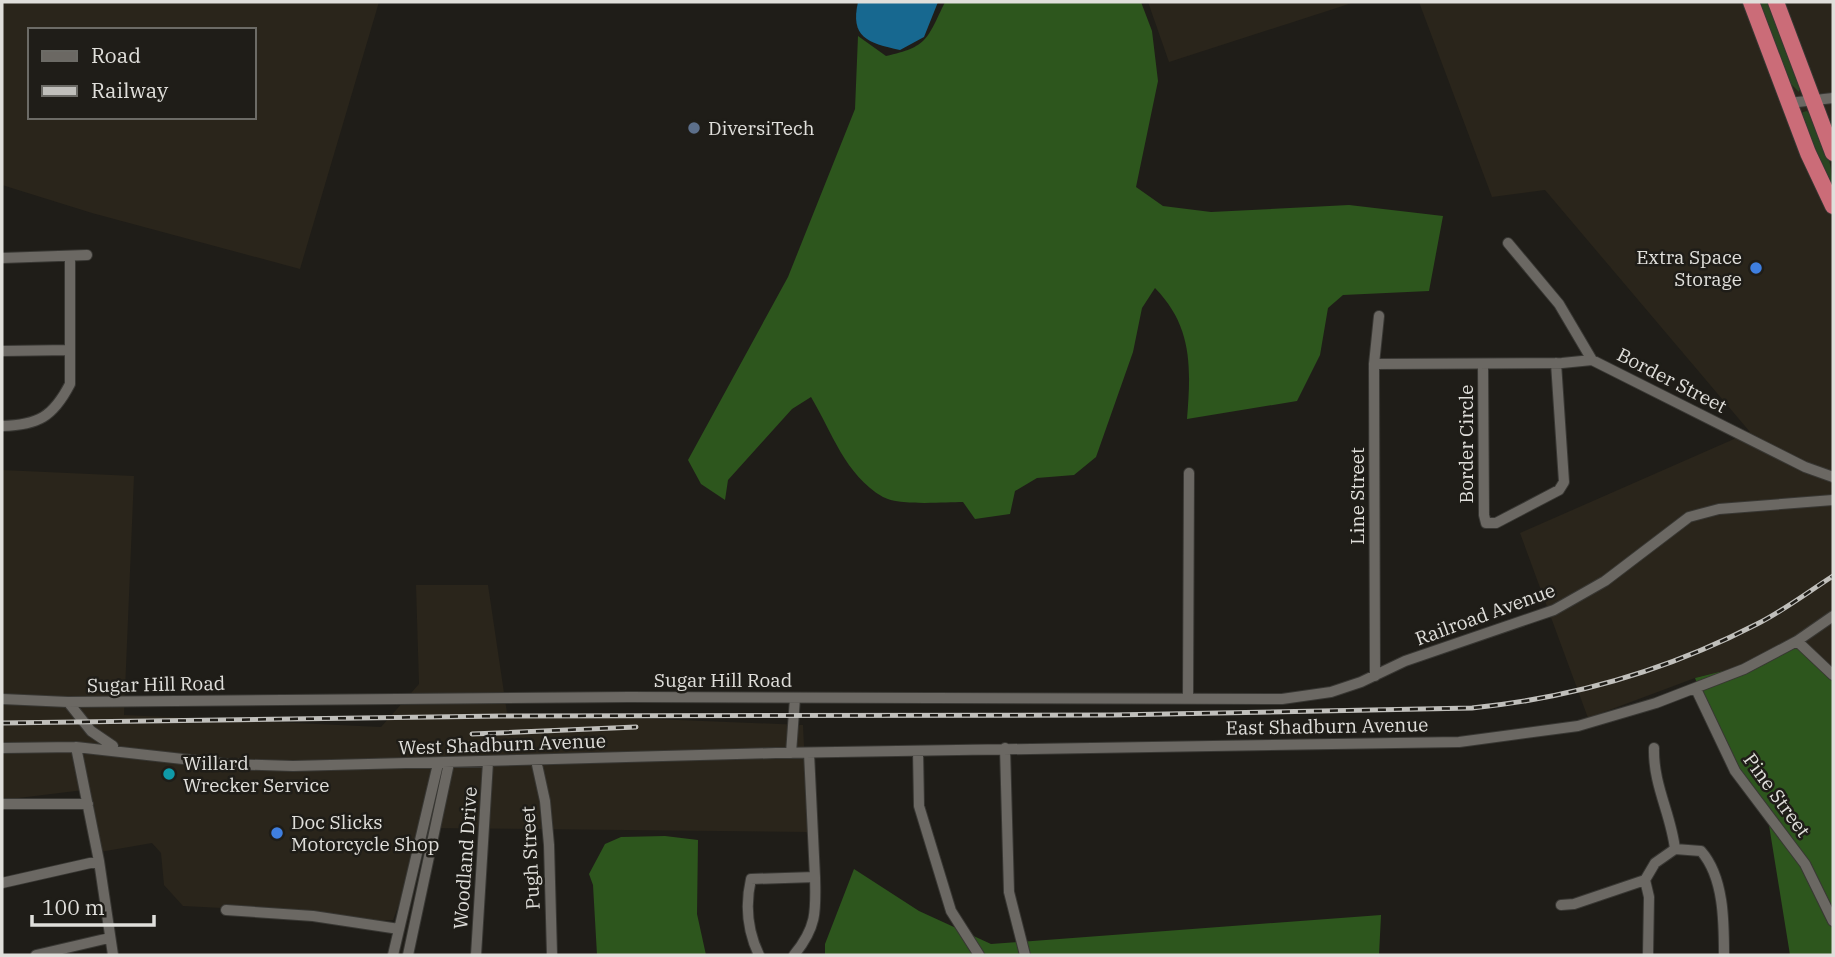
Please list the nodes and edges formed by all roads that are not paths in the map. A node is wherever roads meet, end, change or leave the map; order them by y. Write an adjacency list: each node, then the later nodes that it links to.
1 (1751, 2): 5 (highway)
2 (1776, 2): 4 (highway)
3 (1833, 99): 4 (street)
4 (1813, 100): 5 (street); 7 (highway)
5 (1789, 103): 8 (highway)
6 (1833, 121): 7 (highway)
7 (1832, 150)
8 (1833, 206)
9 (1508, 243): 16 (street)
10 (88, 255): 11 (street)
11 (70, 256): 12 (street); 14 (street)
12 (2, 258)
13 (1379, 316): 18 (street, Line Street)
14 (70, 350): 15 (street); 20 (street)
15 (2, 351)
16 (1592, 359): 17 (street, Border Street); 22 (street, Border Street)
17 (1556, 363): 19 (street, Border Street); 19 (street, Border Circle)
18 (1374, 364): 19 (street, Border Street); 27 (street, Line Street)
19 (1483, 365)
20 (2, 426)
21 (1189, 473): 29 (street)
22 (1833, 477)
23 (1833, 500): 27 (street, Railroad Avenue)
24 (1833, 616): 25 (street, East Shadburn Avenue)
25 (1797, 641): 26 (street); 28 (street, East Shadburn Avenue)
26 (1833, 675)
27 (1375, 676): 29 (street, Sugar Hill Road)
28 (1696, 689): 35 (street, East Shadburn Avenue); 53 (street, Pine Street)
29 (1188, 697): 30 (street, Sugar Hill Road)
30 (794, 698): 32 (street, Sugar Hill Road); 39 (street)
31 (2, 699): 32 (street, Sugar Hill Road)
32 (68, 702): 37 (street)
33 (76, 747): 34 (street, West Shadburn Avenue); 37 (street, West Shadburn Avenue); 45 (street)
34 (2, 748)
35 (1004, 748): 38 (street, West Shadburn Avenue); 65 (street)
36 (1654, 748): 46 (street)
37 (123, 750): 43 (street, West Shadburn Avenue)
38 (918, 751): 40 (street, West Shadburn Avenue); 64 (street)
39 (791, 753): 40 (street, West Shadburn Avenue); 41 (street, West Shadburn Avenue)
40 (809, 753): 48 (street)
41 (536, 760): 42 (street, West Shadburn Avenue); 61 (street, Pugh Street)
42 (488, 762): 43 (street, West Shadburn Avenue); 60 (street, Woodland Drive)
43 (443, 764): 54 (street); 59 (street)
44 (2, 804): 45 (street)
45 (88, 804): 47 (street)
46 (1675, 849): 49 (street); 67 (street)
47 (99, 861): 50 (street); 55 (street)
48 (815, 877): 62 (street); 63 (street)
49 (1645, 880): 51 (street); 66 (street)
50 (2, 883)
51 (1561, 905)
52 (226, 910): 54 (street)
53 (1833, 921)
54 (399, 929): 58 (street)
55 (109, 938): 56 (street); 57 (street)
56 (36, 955)
57 (113, 955)
58 (393, 955)
59 (408, 955)
60 (477, 955)
61 (552, 955)
62 (759, 955)
63 (794, 955)
64 (979, 955)
65 (1026, 955)
66 (1648, 955)
67 (1724, 955)

